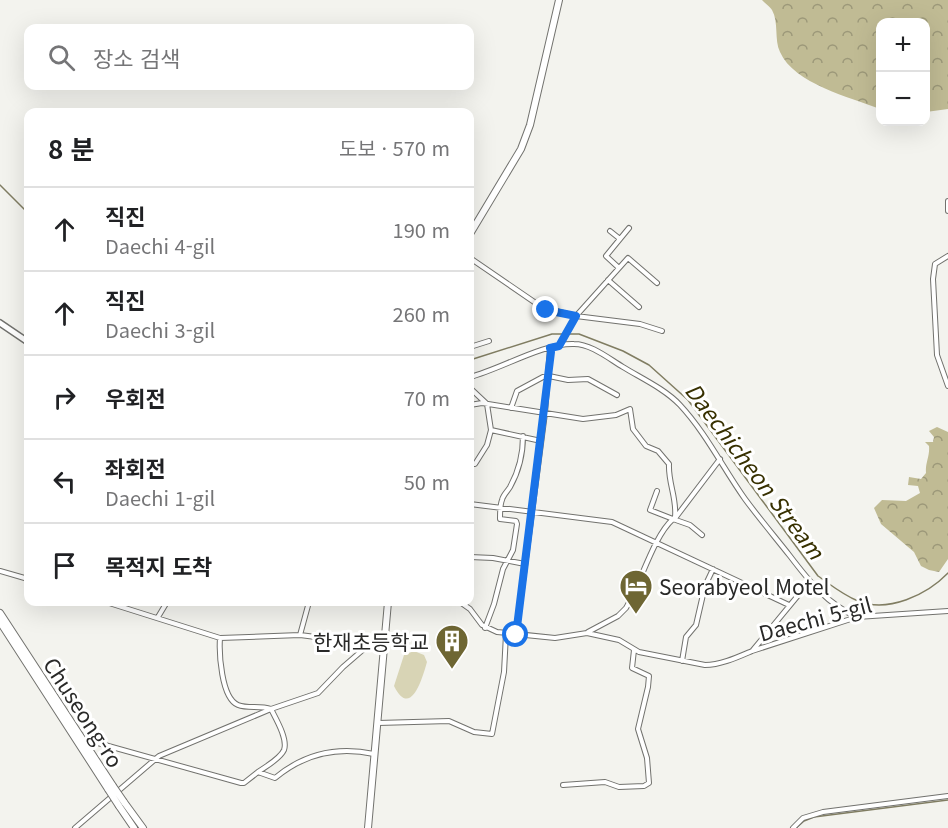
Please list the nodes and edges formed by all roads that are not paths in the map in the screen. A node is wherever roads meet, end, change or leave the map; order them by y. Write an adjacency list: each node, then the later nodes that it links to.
1 (559, 0): 4 (main road)
2 (948, 201): 3 (street)
3 (948, 211)
4 (474, 227)
5 (629, 228): 7 (street)
6 (610, 231): 7 (street)
7 (620, 239): 10 (street)
8 (948, 256): 24 (street)
9 (474, 261): 14 (street)
10 (619, 268): 11 (street); 12 (street)
11 (608, 280): 13 (street); 14 (street)
12 (657, 283)
13 (639, 307)
14 (576, 316): 16 (street); 20 (street)
15 (0, 323): 17 (street)
16 (662, 331)
17 (24, 339)
18 (489, 341): 19 (street)
19 (474, 346)
20 (559, 346): 21 (street); 34 (street)
21 (550, 348): 22 (street); 23 (street)
22 (474, 376)
23 (549, 376): 26 (street); 29 (street); 30 (street)
24 (948, 386)
25 (474, 392): 27 (street)
26 (617, 395)
27 (487, 404): 28 (street); 29 (street); 31 (street)
28 (474, 405)
29 (511, 408): 30 (street)
30 (545, 413): 33 (street); 40 (street)
31 (491, 430): 32 (street); 35 (street)
32 (523, 436): 33 (street); 38 (street)
33 (542, 441): 39 (street)
34 (720, 459): 40 (street); 49 (street)
35 (474, 464)
36 (657, 491): 40 (street)
37 (474, 504): 38 (street)
38 (500, 507): 39 (street); 44 (street)
39 (533, 511): 42 (street); 45 (street)
40 (674, 518): 41 (street); 42 (street)
41 (702, 535)
42 (657, 543): 46 (street); 62 (street)
43 (474, 557): 44 (street)
44 (508, 560): 45 (street); 61 (street)
45 (525, 564): 65 (street)
46 (713, 569): 50 (street); 71 (street)
47 (0, 571): 48 (street)
48 (24, 578)
49 (810, 581): 50 (street); 59 (street)
50 (789, 605): 70 (street)
51 (120, 606): 58 (street)
52 (165, 606): 58 (street)
53 (308, 606): 64 (street)
54 (388, 606): 67 (main road)
55 (467, 606): 61 (street, Daechi 5-gil)
56 (946, 610): 59 (street, Daechi 5-gil)
57 (0, 613): 79 (main road, Chuseong-ro)
58 (158, 617): 66 (street)
59 (857, 617): 70 (street, Daechi 5-gil)
60 (0, 622): 79 (main road, Chuseong-ro)
61 (485, 627): 63 (street, Daechi 5-gil)
62 (587, 633): 65 (street, Daechi 5-gil); 69 (street, Daechi 5-gil)
63 (506, 634): 65 (street, Daechi 5-gil); 73 (street)
64 (300, 635): 66 (street); 68 (street)
65 (516, 635)
66 (220, 638): 72 (street)
67 (384, 646): 68 (street); 73 (main road)
68 (365, 648): 72 (street)
69 (634, 650): 71 (street, Daechi 5-gil); 78 (street)
70 (752, 651): 71 (street, Daechi 5-gil)
71 (682, 661)
72 (271, 709): 76 (street); 77 (street)
73 (378, 723): 75 (main road)
74 (87, 740): 76 (street)
75 (375, 755): 77 (street); 85 (main road)
76 (155, 760): 77 (street); 82 (street)
77 (258, 772)
78 (563, 785)
79 (110, 788): 81 (main road, Chuseong-ro, bridge)
80 (948, 796): 86 (street)
81 (122, 804): 83 (main road, Chuseong-ro); 84 (main road, Chuseong-ro)
82 (75, 828)
83 (134, 828)
84 (142, 828)
85 (368, 828)
86 (793, 828)

